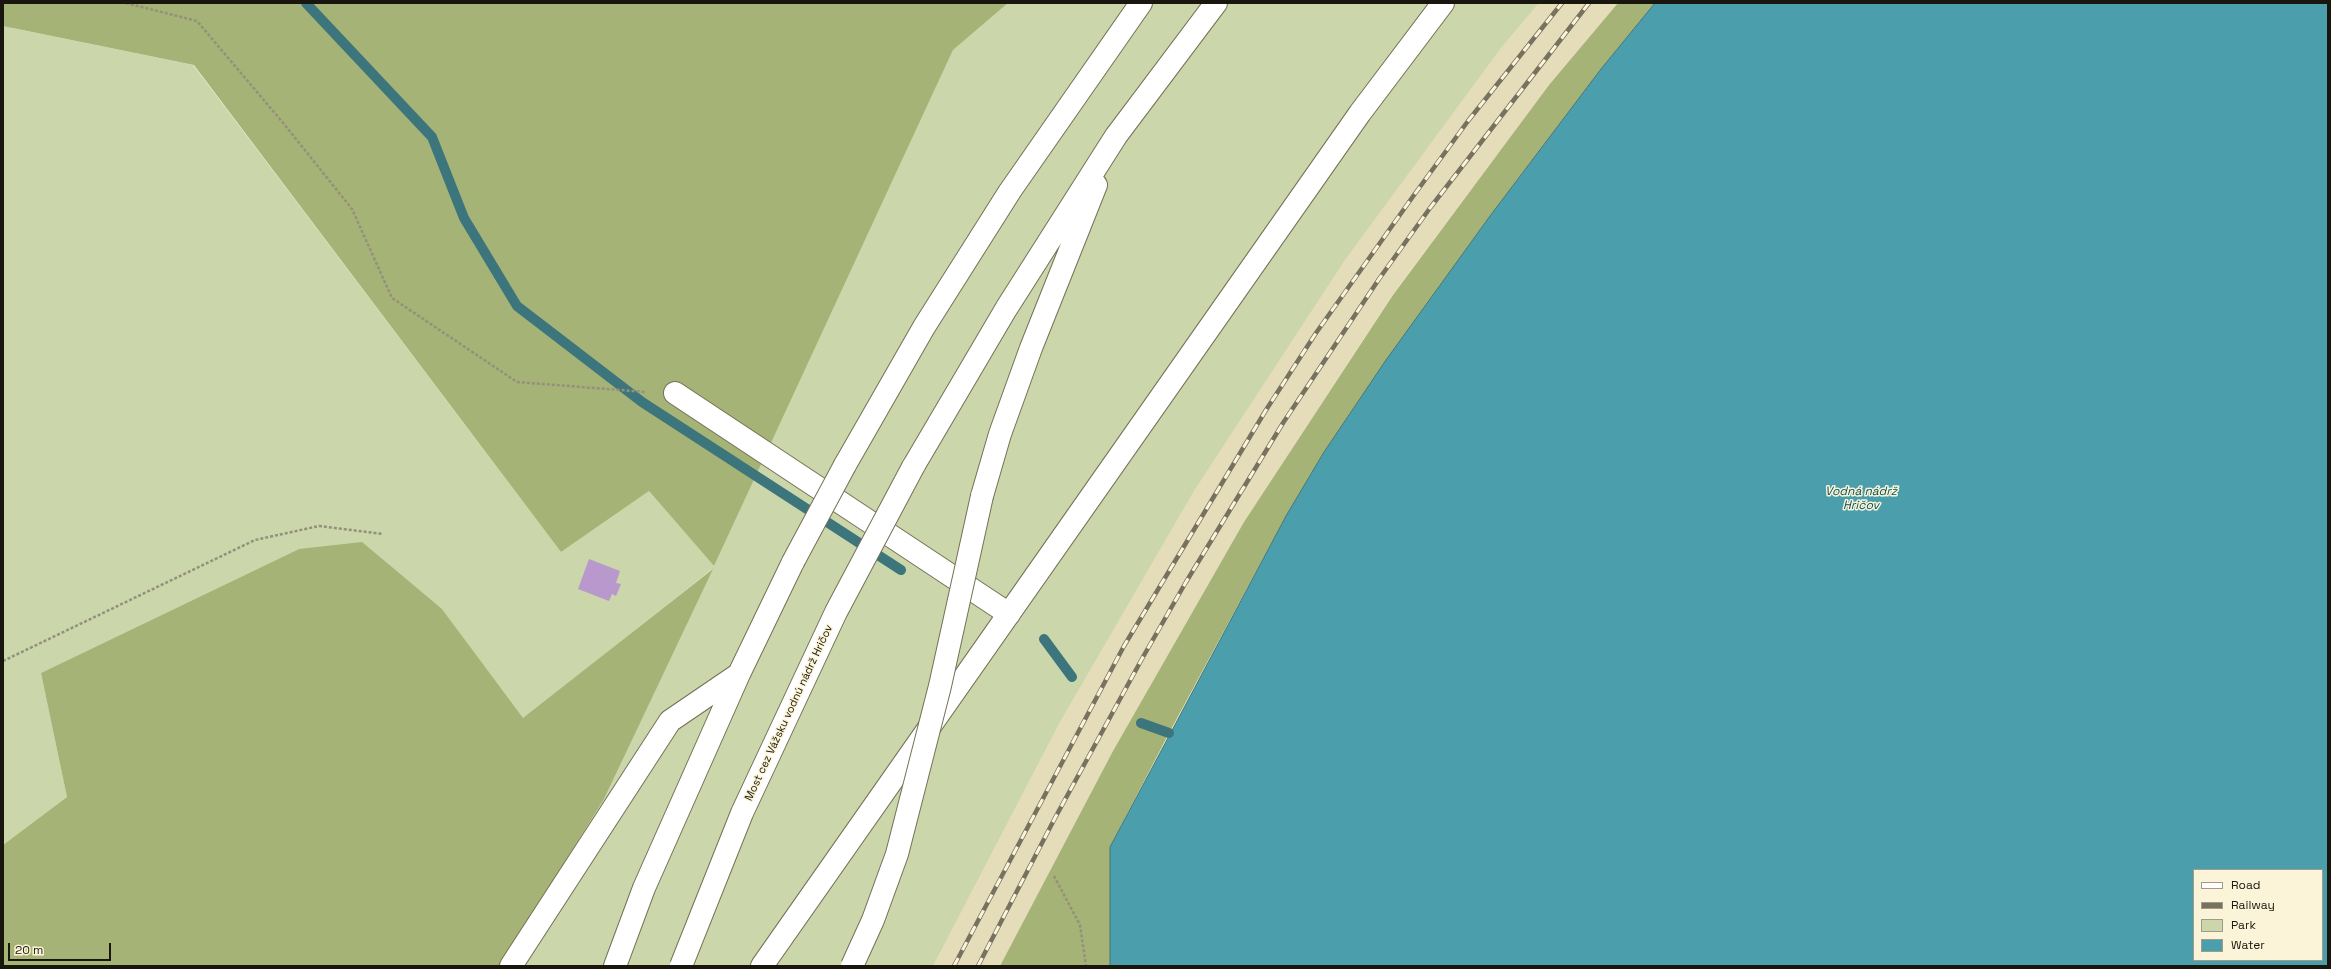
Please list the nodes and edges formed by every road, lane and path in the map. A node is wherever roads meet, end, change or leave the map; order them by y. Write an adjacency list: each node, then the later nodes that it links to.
1 (126, 3): 6 (path)
2 (1141, 3): 10 (main road, bridge)
3 (1216, 3): 5 (main road)
4 (1443, 3): 8 (main road)
5 (1116, 136): 14 (main road, Most cez Vážsku vodnú nádrž Hričov, bridge); 16 (main road, bridge)
6 (675, 393): 8 (main road)
7 (382, 534): 9 (path)
8 (1009, 614): 15 (main road)
9 (3, 661)
10 (739, 674): 12 (main road); 13 (main road)
11 (1054, 876): 17 (path)
12 (511, 966)
13 (615, 966)
14 (681, 966)
15 (762, 966)
16 (852, 966)
17 (1086, 966)

